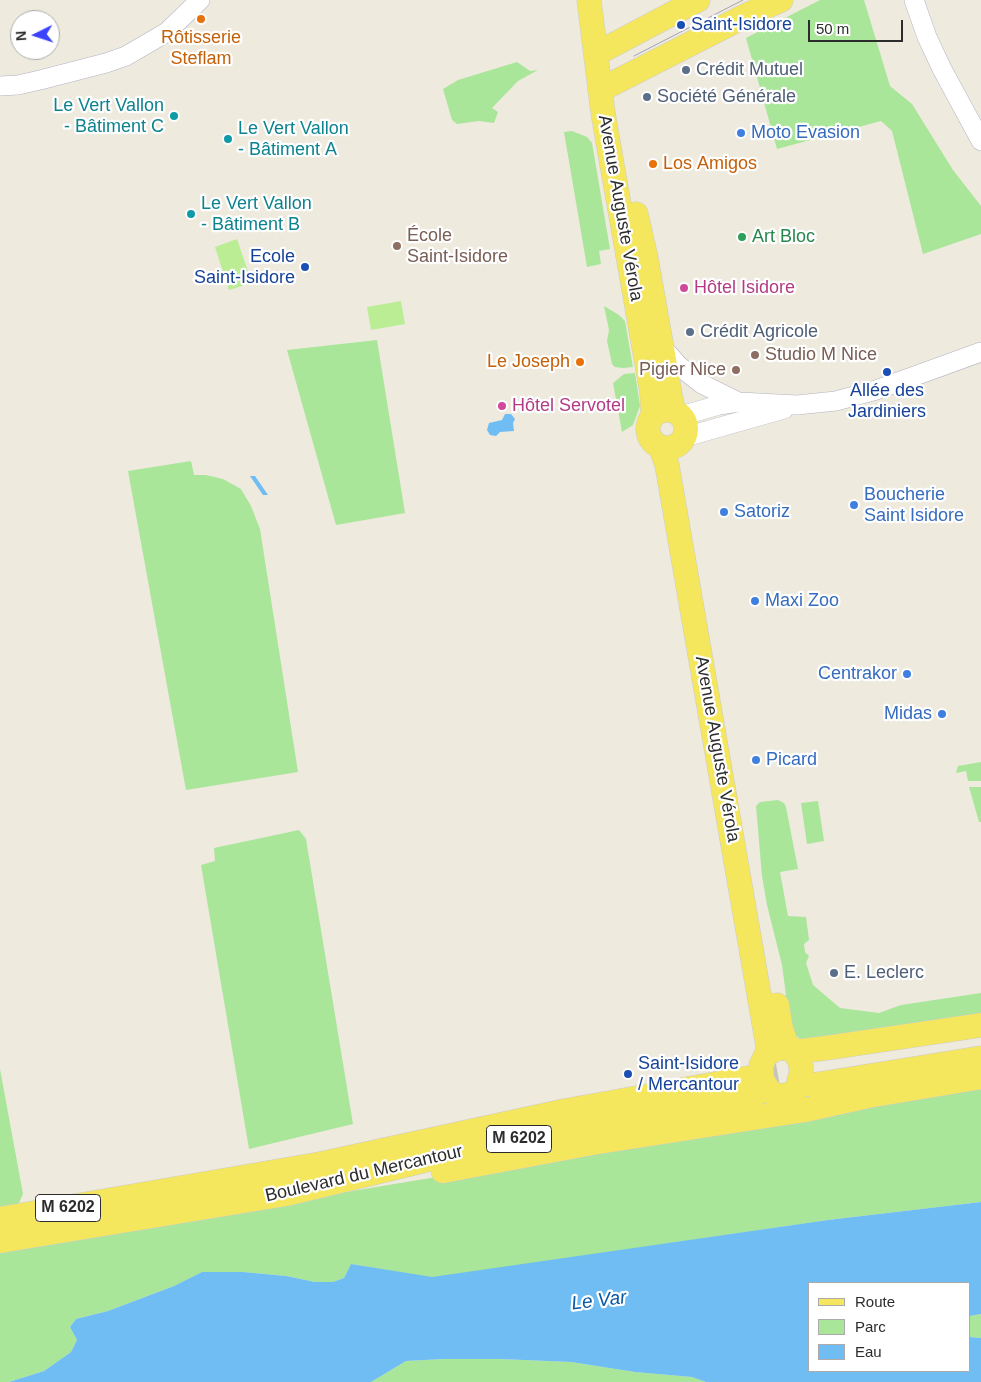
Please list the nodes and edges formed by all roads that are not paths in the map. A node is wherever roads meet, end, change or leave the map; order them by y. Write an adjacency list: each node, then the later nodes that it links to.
1 (200, 0): 8 (street)
2 (589, 0): 7 (main road, Avenue Auguste Vérola)
3 (600, 0): 7 (main road, Avenue Auguste Vérola)
4 (698, 0): 7 (main road)
5 (781, 0): 9 (main road)
6 (914, 0): 10 (street)
7 (602, 51): 9 (main road, Avenue Auguste Vérola)
8 (0, 86)
9 (607, 87): 11 (main road, Avenue Auguste Vérola); 15 (main road, Avenue Auguste Vérola)
10 (981, 142)
11 (662, 347): 13 (street); 15 (main road, Avenue Auguste Vérola)
12 (981, 352): 14 (street)
13 (740, 402): 14 (street); 15 (street)
14 (797, 405): 15 (street)
15 (672, 429): 18 (main road, Avenue Auguste Vérola)
16 (977, 1027): 18 (main road); 20 (main road)
17 (981, 1058): 20 (main road)
18 (770, 1064): 20 (main road); 20 (main road); 23 (main road, Boulevard du Mercantour / M 6202); 24 (main road, Boulevard du Mercantour / M 6202)
19 (981, 1076): 21 (main road)
20 (800, 1085): 21 (main road); 22 (main road)
21 (868, 1096): 22 (main road)
22 (592, 1143): 23 (main road)
23 (286, 1194): 25 (main road, Boulevard du Mercantour / M 6202)
24 (0, 1219)
25 (0, 1241)

